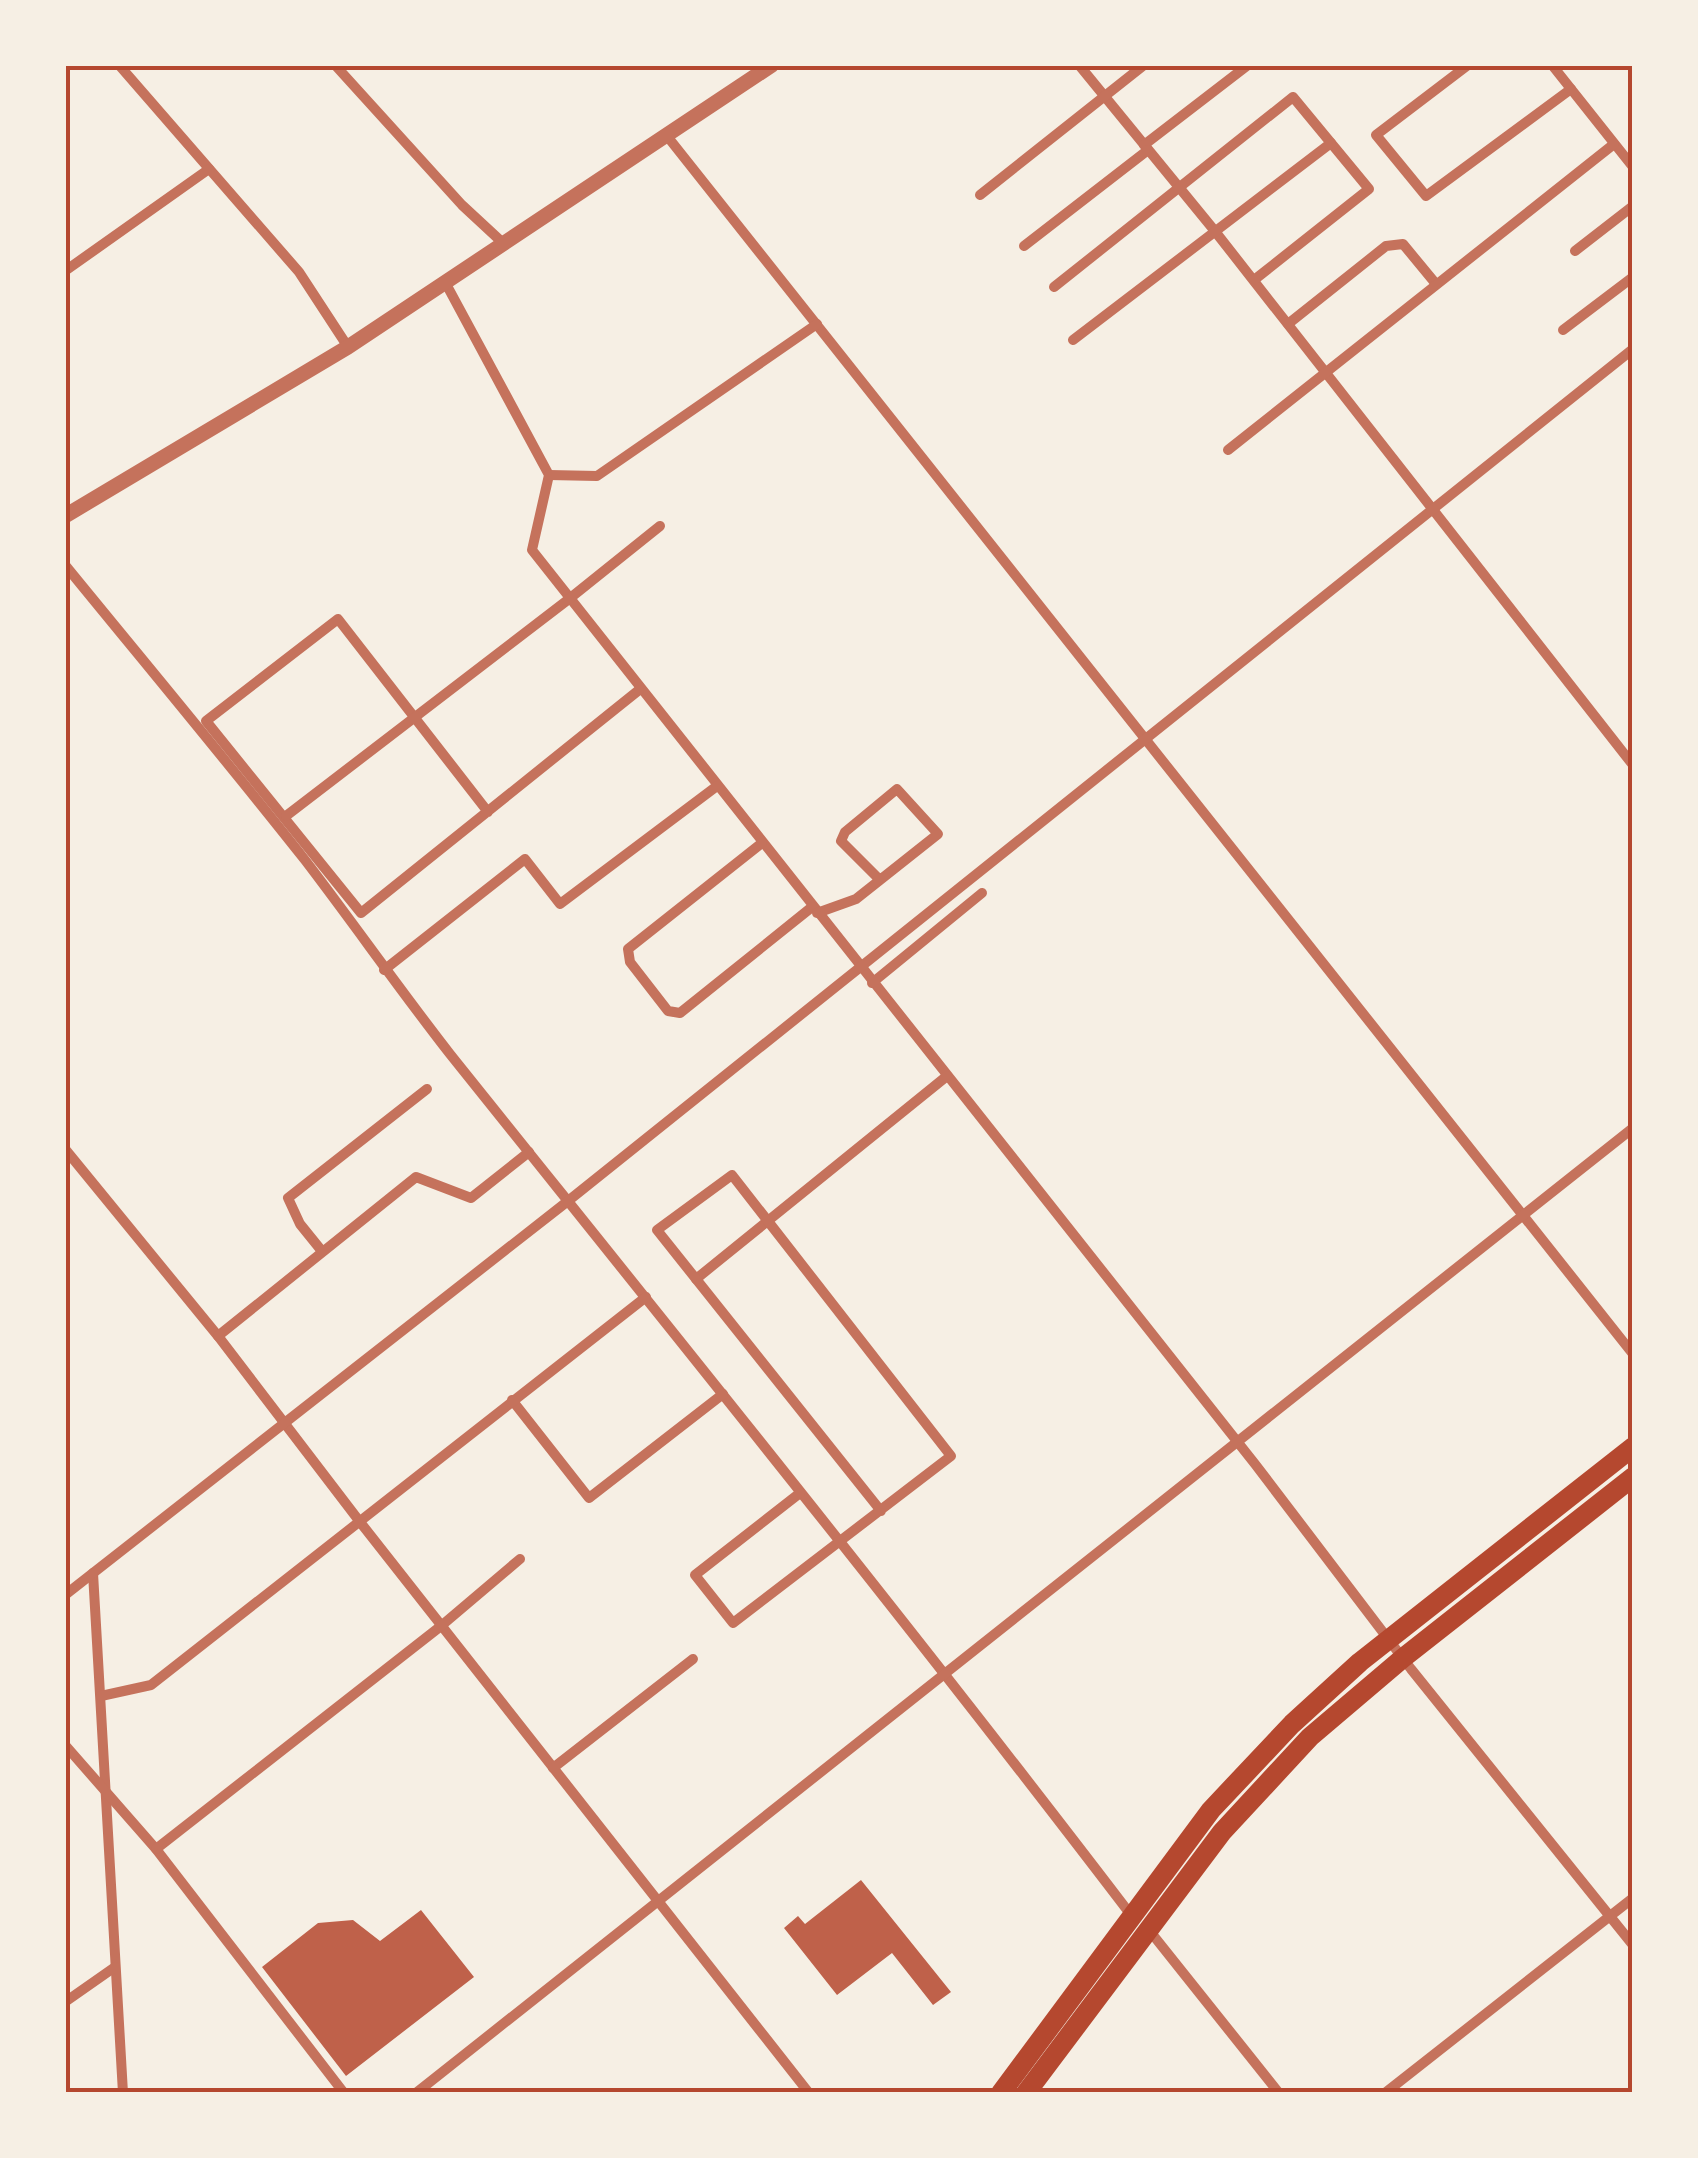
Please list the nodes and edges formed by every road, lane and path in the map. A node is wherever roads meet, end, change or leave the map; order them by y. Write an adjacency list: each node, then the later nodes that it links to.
1 (118, 65): 16 (street)
2 (335, 65): 21 (street)
3 (772, 65): 11 (street)
4 (1079, 65): 10 (street)
5 (1144, 65): 10 (street)
6 (1248, 65): 14 (street)
7 (1468, 65): 9 (street)
8 (1552, 65): 9 (street)
9 (1570, 89): 13 (street)
10 (1105, 96): 14 (street); 18 (street)
11 (667, 136): 21 (street); 30 (street)
12 (1331, 143): 17 (street); 20 (street); 26 (street)
13 (1614, 144): 15 (street); 28 (street)
14 (1146, 147): 17 (street); 22 (street)
15 (1633, 167)
16 (209, 169): 24 (street); 34 (street)
17 (1179, 188): 20 (street); 29 (street)
18 (980, 195)
19 (1633, 206): 23 (street)
20 (1214, 230): 26 (street); 33 (street)
21 (503, 242): 27 (street)
22 (1024, 246)
23 (1575, 251)
24 (65, 270)
25 (1633, 278): 32 (street)
26 (1254, 280): 31 (street)
27 (445, 282): 34 (street); 38 (street)
28 (1436, 284): 31 (street); 36 (street)
29 (1054, 287)
30 (817, 324): 38 (street); 46 (street)
31 (1288, 324): 36 (street)
32 (1562, 330)
33 (1073, 340)
34 (348, 348): 40 (street)
35 (1633, 350): 39 (street)
36 (1324, 372): 37 (street); 39 (street)
37 (1228, 450)
38 (548, 475): 43 (street)
39 (1432, 509): 46 (street); 47 (street)
40 (65, 516)
41 (660, 526): 43 (street)
42 (65, 565): 56 (street)
43 (569, 599): 44 (street); 45 (street)
44 (640, 690): 48 (street); 49 (street)
45 (414, 717): 49 (street); 50 (street); 50 (street)
46 (1146, 738): 55 (street); 64 (street)
47 (1633, 765)
48 (717, 786): 51 (street); 56 (street)
49 (488, 812): 50 (street)
50 (286, 816)
51 (762, 844): 54 (street); 54 (street)
52 (880, 880): 52 (street); 54 (street)
53 (982, 893): 57 (street)
54 (814, 910): 55 (street)
55 (858, 966): 57 (street); 63 (street)
56 (384, 970): 62 (street)
57 (872, 983): 58 (street)
58 (947, 1076): 65 (street); 74 (street)
59 (427, 1090): 66 (street)
60 (1633, 1128): 64 (street)
61 (65, 1149): 69 (street)
62 (529, 1152): 63 (street); 66 (street)
63 (568, 1201): 68 (street); 73 (street)
64 (1525, 1214): 70 (street); 74 (street)
65 (770, 1222): 67 (street); 67 (street); 78 (street)
66 (321, 1250): 69 (street)
67 (696, 1279): 78 (street)
68 (646, 1297): 71 (street); 72 (street)
69 (218, 1336): 73 (street)
70 (1633, 1354)
71 (723, 1394): 72 (street); 77 (street)
72 (512, 1400): 79 (street)
73 (286, 1422): 79 (street); 82 (street)
74 (1237, 1442): 85 (street); 88 (street)
75 (1633, 1447): 85 (main road)
76 (1633, 1476): 86 (main road)
77 (800, 1493): 80 (street); 80 (street)
78 (881, 1511): 80 (street)
79 (360, 1522): 84 (street); 89 (street)
80 (839, 1544): 88 (street)
81 (520, 1559): 84 (street)
82 (93, 1573): 83 (street); 89 (street)
83 (65, 1594)
84 (441, 1626): 91 (street); 93 (street)
85 (1390, 1640): 86 (street); 97 (main road)
86 (1403, 1658): 96 (street); 97 (main road)
87 (693, 1659): 91 (street)
88 (946, 1672): 95 (street); 97 (street)
89 (101, 1696): 92 (street)
90 (65, 1745): 92 (street)
91 (553, 1768): 95 (street)
92 (105, 1791): 93 (street); 99 (street)
93 (156, 1849): 102 (street)
94 (1633, 1898): 96 (street)
95 (659, 1902): 103 (street); 104 (street)
96 (1610, 1916): 98 (street); 108 (street)
97 (1139, 1922): 105 (main road); 106 (main road); 107 (street)
98 (1633, 1944)
99 (115, 1967): 100 (street); 101 (street)
100 (65, 2002)
101 (123, 2093)
102 (344, 2093)
103 (416, 2093)
104 (809, 2093)
105 (1001, 2093)
106 (1026, 2093)
107 (1279, 2093)
108 (1385, 2093)

